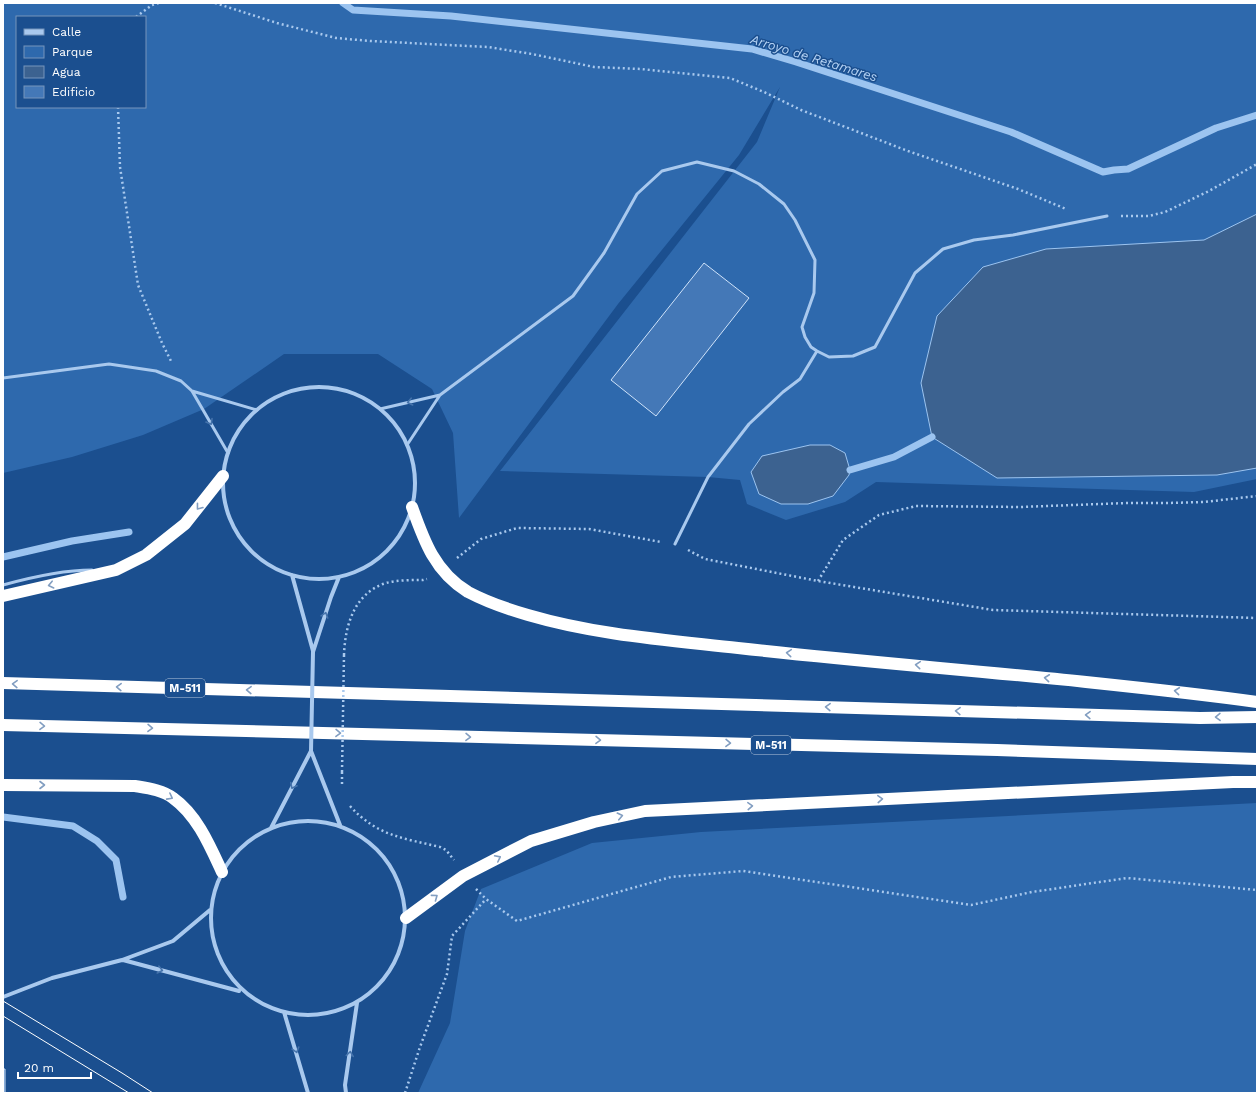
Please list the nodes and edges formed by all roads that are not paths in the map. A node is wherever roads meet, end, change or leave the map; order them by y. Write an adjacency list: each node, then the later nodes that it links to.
1 (1107, 216): 2 (lane)
2 (817, 351): 5 (lane); 12 (lane)
3 (3, 378): 4 (lane)
4 (192, 391): 7 (lane); 9 (lane, one-way to 9)
5 (440, 395): 6 (lane, one-way to 6); 8 (lane)
6 (380, 409): 7 (street); 8 (street)
7 (257, 410): 9 (street)
8 (407, 445): 11 (street)
9 (228, 453): 10 (street)
10 (223, 476): 13 (highway, one-way to 13); 14 (street)
11 (412, 507): 15 (street); 20 (highway, one-way to 11)
12 (676, 544)
13 (116, 570): 16 (lane); 17 (highway, one-way to 17)
14 (292, 575): 15 (street); 18 (street)
15 (339, 577): 18 (street, one-way to 15)
16 (3, 585)
17 (3, 596)
18 (313, 652): 23 (street, bridge)
19 (3, 683): 21 (highway, M-511, one-way to 19)
20 (1257, 702)
21 (1257, 717)
22 (3, 725): 24 (highway, M-511, one-way to 24)
23 (310, 751): 27 (street); 28 (street, one-way to 28)
24 (1257, 759)
25 (1257, 782): 31 (highway, one-way to 25)
26 (3, 785): 29 (highway, one-way to 29)
27 (340, 826): 28 (street); 31 (street)
28 (271, 828): 29 (street)
29 (222, 872): 30 (street)
30 (210, 910): 32 (street); 33 (street)
31 (406, 918): 35 (street)
32 (122, 960): 33 (street, one-way to 33); 34 (street)
33 (239, 991): 36 (street)
34 (3, 997)
35 (357, 1003): 36 (street); 38 (street, one-way to 35)
36 (284, 1012): 37 (street, one-way to 37)
37 (308, 1093)
38 (346, 1093)

